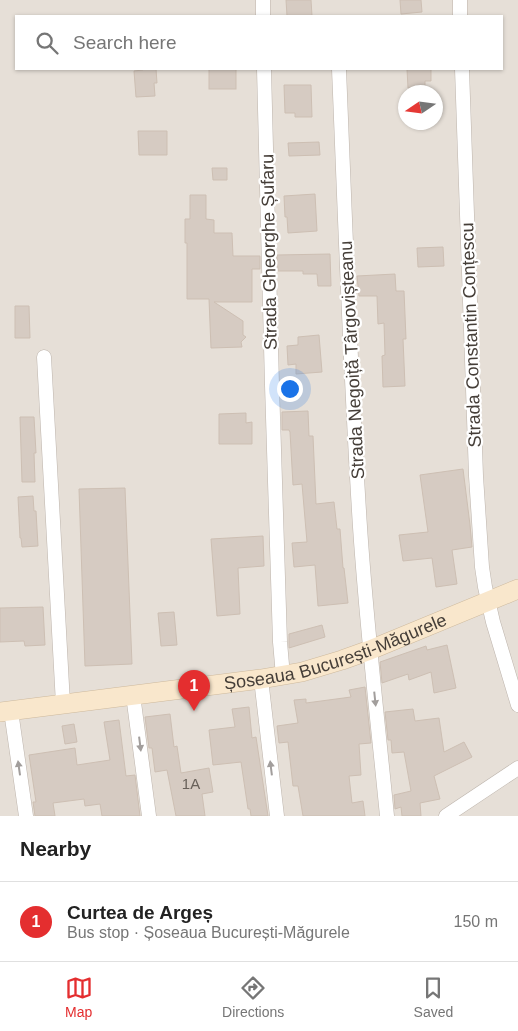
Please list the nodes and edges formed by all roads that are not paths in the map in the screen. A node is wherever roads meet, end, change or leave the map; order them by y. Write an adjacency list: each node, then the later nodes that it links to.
1 (263, 0): 3 (street)
2 (460, 0): 4 (street)
3 (263, 15)
4 (460, 15)
5 (264, 70): 12 (street, Strada Gheorghe Șufaru)
6 (339, 70): 11 (street, Strada Negoiță Târgovișteanu)
7 (462, 70): 10 (street, Strada Constantin Conțescu)
8 (44, 357): 15 (street)
9 (518, 589): 10 (main road, Șoseaua București-Măgurele)
10 (488, 601): 11 (main road, Șoseaua București-Măgurele); 16 (street, Strada Constantin Conțescu)
11 (370, 650): 12 (main road, Șoseaua București-Măgurele); 22 (street, Strada Negoiță Târgovișteanu, one-way to 22)
12 (283, 676): 13 (main road, Șoseaua București-Măgurele)
13 (261, 679): 14 (main road, Șoseaua București-Măgurele); 21 (street, one-way to 13)
14 (134, 695): 15 (main road, Șoseaua București-Măgurele); 20 (street, one-way to 20)
15 (63, 704): 17 (main road, Șoseaua București-Măgurele)
16 (518, 705)
17 (6, 712): 19 (street, one-way to 17)
18 (518, 768): 23 (street)
19 (26, 816)
20 (149, 816)
21 (277, 816)
22 (388, 816)
23 (446, 816)

